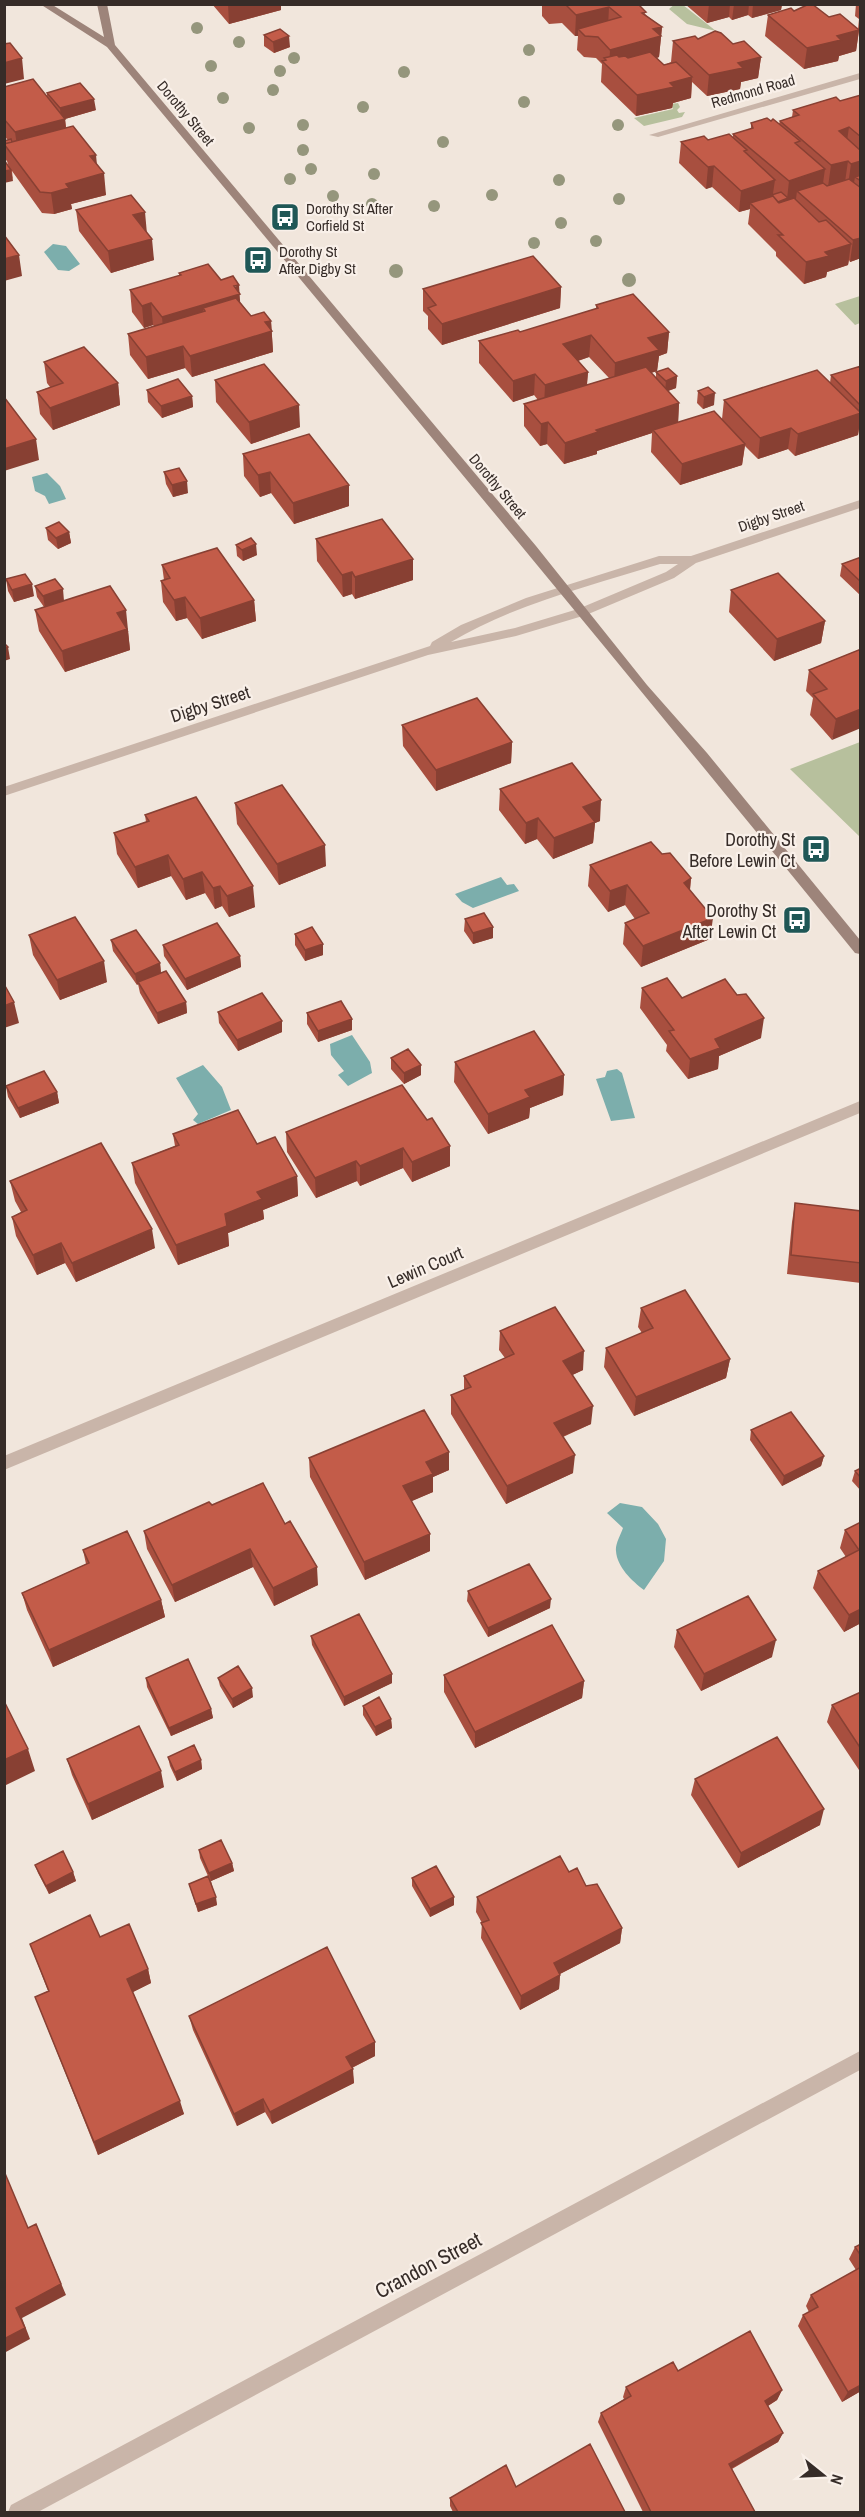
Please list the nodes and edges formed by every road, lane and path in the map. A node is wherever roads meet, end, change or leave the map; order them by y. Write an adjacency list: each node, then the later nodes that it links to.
1 (45, 4): 3 (main road, Dorothy Street)
2 (102, 4): 3 (main road, Dorothy Street)
3 (110, 45): 8 (main road, Dorothy Street)
4 (861, 75): 5 (street, Redmond Road)
5 (654, 135)
6 (861, 504): 7 (street, Digby Street)
7 (692, 560): 8 (street, Digby Street); 9 (street, Digby Street)
8 (564, 590): 9 (main road, Dorothy Street); 10 (street, Digby Street)
9 (582, 612): 10 (street, Digby Street); 12 (main road, Dorothy Street)
10 (426, 651): 11 (street, Digby Street)
11 (4, 792)
12 (861, 949)
13 (861, 1107): 14 (street, Lewin Court)
14 (4, 1463)
15 (861, 2060): 16 (street, Crandon Street)
16 (18, 2512)

